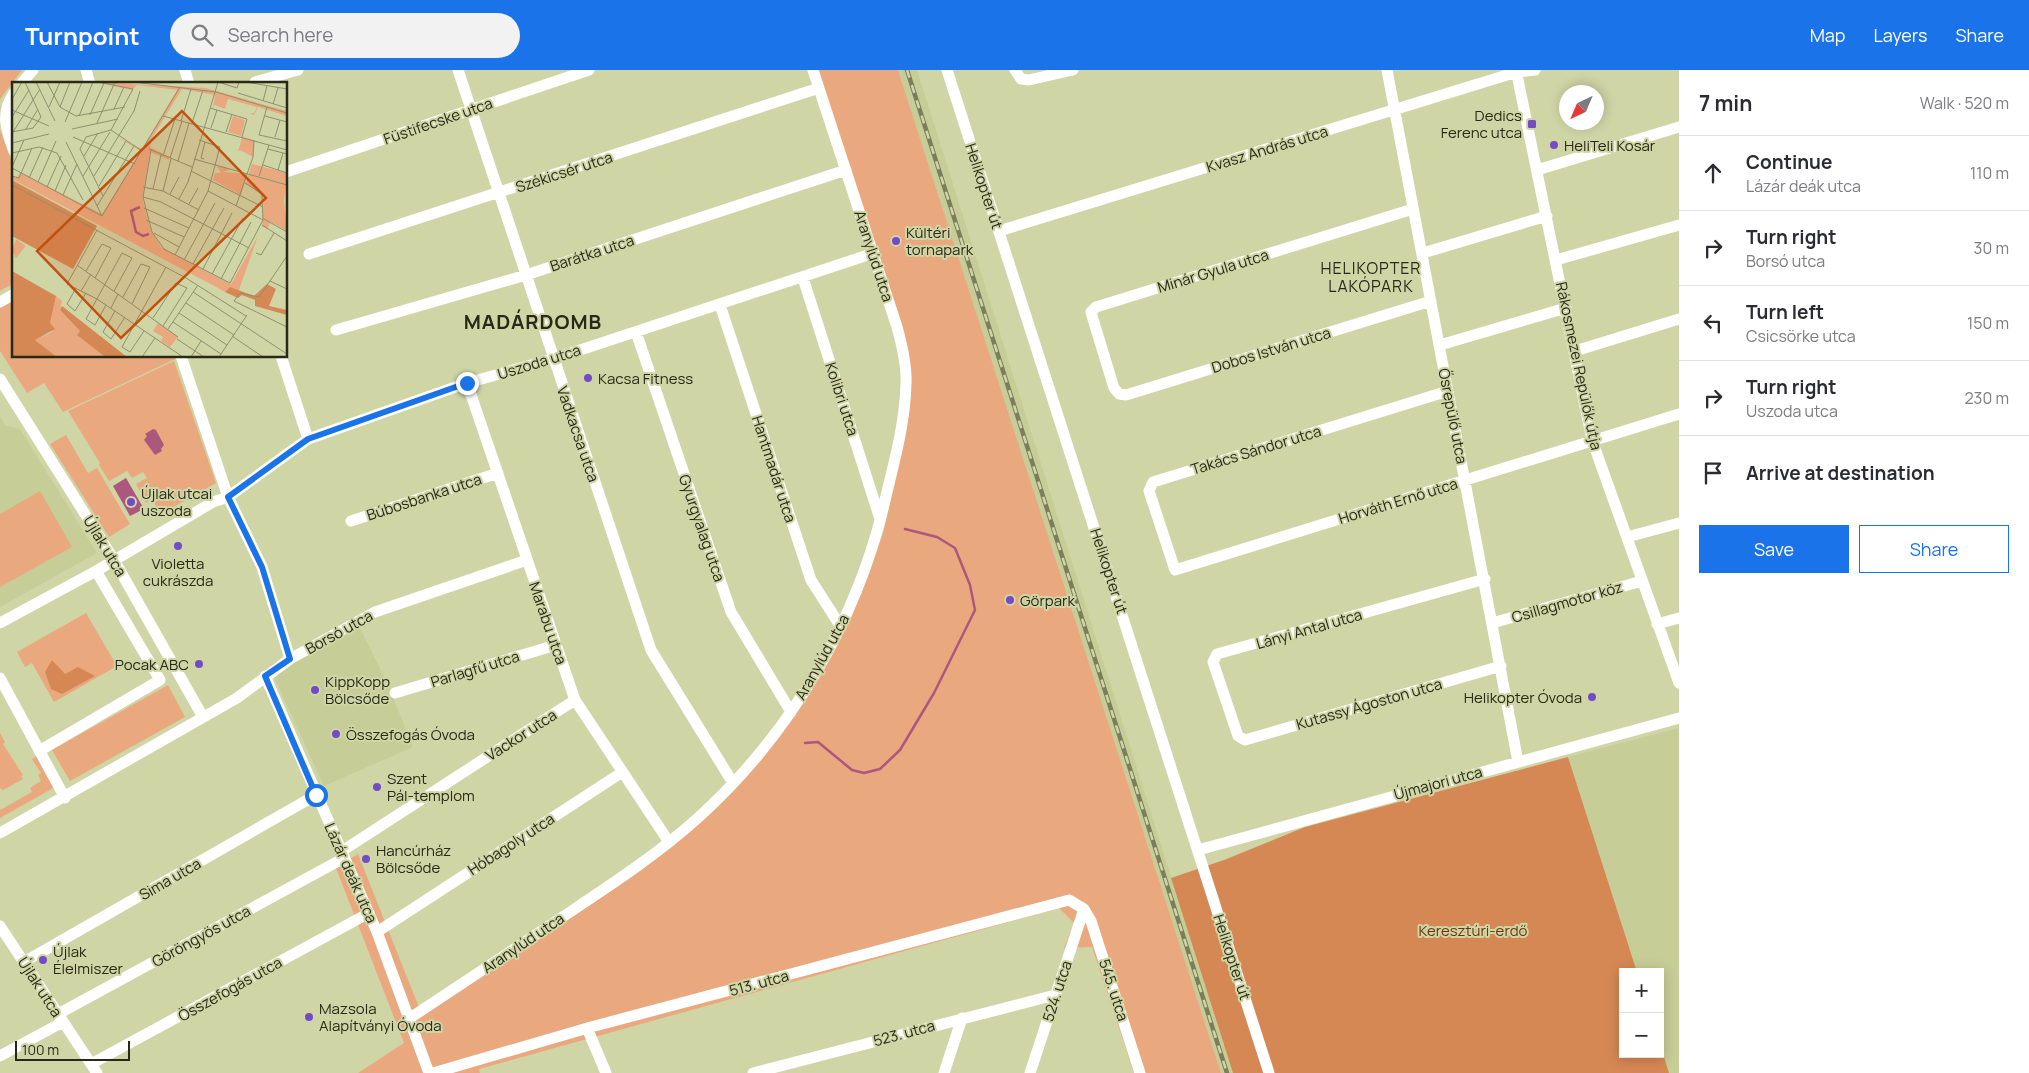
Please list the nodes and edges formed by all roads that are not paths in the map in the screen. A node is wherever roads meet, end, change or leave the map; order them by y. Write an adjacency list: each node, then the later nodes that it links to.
1 (33, 70): 12 (street)
2 (298, 70): 13 (street)
3 (458, 70): 16 (street, Vadkacsa utca)
4 (589, 70): 16 (street, Füstifecske utca)
5 (813, 70): 14 (street, Aranylúd utca)
6 (947, 70): 27 (street, Helikopter út)
7 (1073, 70): 11 (street)
8 (1387, 70): 17 (street, Ősrepülő utca)
9 (1535, 70): 10 (street, Kvasz András utca)
10 (1516, 71): 17 (street, Kvasz András utca); 21 (street, Rákosmezei Repülők útja)
11 (1015, 72)
12 (23, 82)
13 (255, 82)
14 (819, 88): 20 (street, Aranylúd utca); 23 (street, Székicsér utca)
15 (12, 97): 19 (street)
16 (471, 109): 22 (street, Füstifecske utca); 23 (street, Vadkacsa utca)
17 (1394, 110): 24 (street, Ősrepülő utca); 27 (street, Kvasz András utca)
18 (1679, 127): 21 (street)
19 (12, 145)
20 (846, 170): 30 (street, Aranylúd utca); 32 (street, Barátka utca)
21 (1537, 170): 25 (street, Rákosmezei Repülők útja)
22 (288, 171)
23 (499, 193): 29 (street, Székicsér utca); 32 (street, Vadkacsa utca)
24 (1413, 209): 28 (street, Ősrepülő utca); 49 (street, Minár Gyula utca)
25 (1547, 216): 28 (street); 31 (street, Rákosmezei Repülők útja)
26 (1679, 225): 31 (street)
27 (999, 231): 92 (street, Helikopter út)
28 (1423, 253): 35 (street, Ősrepülő utca)
29 (309, 254)
30 (874, 254): 33 (street, Uszoda utca); 57 (street, Aranylúd utca)
31 (1556, 260): 38 (street, Rákosmezei Repülők útja)
32 (526, 275): 40 (street, Barátka utca); 46 (street, Vadkacsa utca)
33 (803, 278): 37 (street, Uszoda utca); 57 (street, Kolibri utca)
34 (12, 295): 36 (street)
35 (1431, 301): 42 (street, Ősrepülő utca); 49 (street, Dobos István utca)
36 (0, 302)
37 (720, 305): 41 (street, Uszoda utca); 71 (street, Hantmadár utca)
38 (1566, 308): 42 (street); 43 (street, Rákosmezei Repülők útja)
39 (1679, 319): 43 (street)
40 (336, 330)
41 (636, 332): 46 (street, Uszoda utca); 80 (street, Gyurgyalag utca)
42 (1440, 345): 50 (street, Ősrepülő utca)
43 (1575, 351): 53 (street, Rákosmezei Repülők útja)
44 (182, 358): 56 (street)
45 (282, 358): 52 (street)
46 (553, 359): 48 (street, Uszoda utca); 87 (street, Vadkacsa utca)
47 (0, 379): 61 (street, Újlak utca)
48 (467, 383): 52 (street, Uszoda utca); 54 (street, Marabu utca)
49 (1114, 388)
50 (1448, 391): 55 (street, Ősrepülő utca); 63 (street, Takács Sándor utca)
51 (1679, 414): 53 (street, Horváth Ernő utca)
52 (308, 439): 56 (street, Uszoda utca)
53 (1592, 440): 55 (street, Horváth Ernő utca); 60 (street, Rákosmezei Repülők útja)
54 (498, 473): 58 (street, Búbosbanka utca); 62 (street, Marabu utca)
55 (1465, 480): 63 (street, Horváth Ernő utca); 65 (street, Ősrepülő utca)
56 (228, 497): 61 (street, Uszoda utca); 73 (street)
57 (881, 520): 71 (street, Aranylúd utca)
58 (351, 521)
59 (1679, 523): 60 (street)
60 (1627, 537): 66 (street, Rákosmezei Repülők útja)
61 (114, 560): 64 (street); 81 (street, Újlak utca)
62 (527, 560): 72 (street, Marabu utca); 73 (street, Borsó utca)
63 (1175, 570)
64 (96, 571): 68 (street); 84 (street)
65 (1485, 579): 69 (street, Ősrepülő utca); 83 (street, Lányi Antal utca)
66 (1642, 581): 69 (street, Csillagmotor köz); 70 (street, Rákosmezei Repülők útja)
67 (1679, 618): 70 (street)
68 (0, 623)
69 (1492, 623): 74 (street, Ősrepülő utca)
70 (1657, 624): 77 (street, Rákosmezei Repülők útja)
71 (841, 627): 80 (street, Aranylúd utca)
72 (556, 645): 78 (street, Parlagfű utca); 79 (street, Marabu utca)
73 (290, 659): 75 (street, Borsó utca)
74 (1501, 666): 83 (street, Kutassy Ágoston utca); 85 (street, Ősrepülő utca)
75 (265, 676): 81 (street, Borsó utca); 88 (street, Lázár deák utca)
76 (0, 678): 84 (street)
77 (1679, 684)
78 (395, 694)
79 (575, 700): 86 (street, Marabu utca); 93 (street, Vackor utca)
80 (791, 712): 87 (street, Aranylúd utca)
81 (203, 717): 89 (street, Borsó utca)
82 (1679, 718): 85 (street, Újmajori utca)
83 (1238, 736)
84 (40, 751): 89 (street)
85 (1518, 762): 92 (street, Újmajori utca)
86 (621, 773): 91 (street, Marabu utca); 97 (street, Hóbagoly utca)
87 (733, 783): 91 (street, Aranylúd utca)
88 (316, 795): 93 (street, Lázár deák utca); 99 (street, Sima utca)
89 (64, 798): 90 (street, Borsó utca)
90 (0, 834)
91 (669, 842): 102 (street, Aranylúd utca)
92 (1198, 850): 115 (street, Helikopter út)
93 (343, 855): 95 (street, Lázár deák utca); 101 (street, Göröngyös utca)
94 (1084, 909): 100 (street, 524. utca); 104 (street, 513. utca); 114 (street, 545. utca)
95 (369, 913): 97 (street, Lázár deák utca); 107 (street, Összefogás utca)
96 (0, 926): 98 (street, Újlak utca)
97 (377, 932): 102 (street, Lázár deák utca)
98 (5, 942): 99 (street, Újlak utca)
99 (24, 962): 101 (street, Újlak utca)
100 (1055, 995): 103 (street, 523. utca); 113 (street, 524. utca)
101 (61, 1018): 105 (street, Göröngyös utca); 107 (street, Újlak utca)
102 (410, 1018): 108 (street, Lázár deák utca)
103 (962, 1018): 111 (street, 523. utca); 112 (street)
104 (587, 1028): 106 (street, 513. utca); 110 (street)
105 (0, 1056)
106 (474, 1068): 109 (street, 513. utca)
107 (94, 1069)
108 (429, 1073)
109 (433, 1073)
110 (606, 1073)
111 (753, 1073)
112 (944, 1073)
113 (1030, 1073)
114 (1140, 1073)
115 (1269, 1073)

